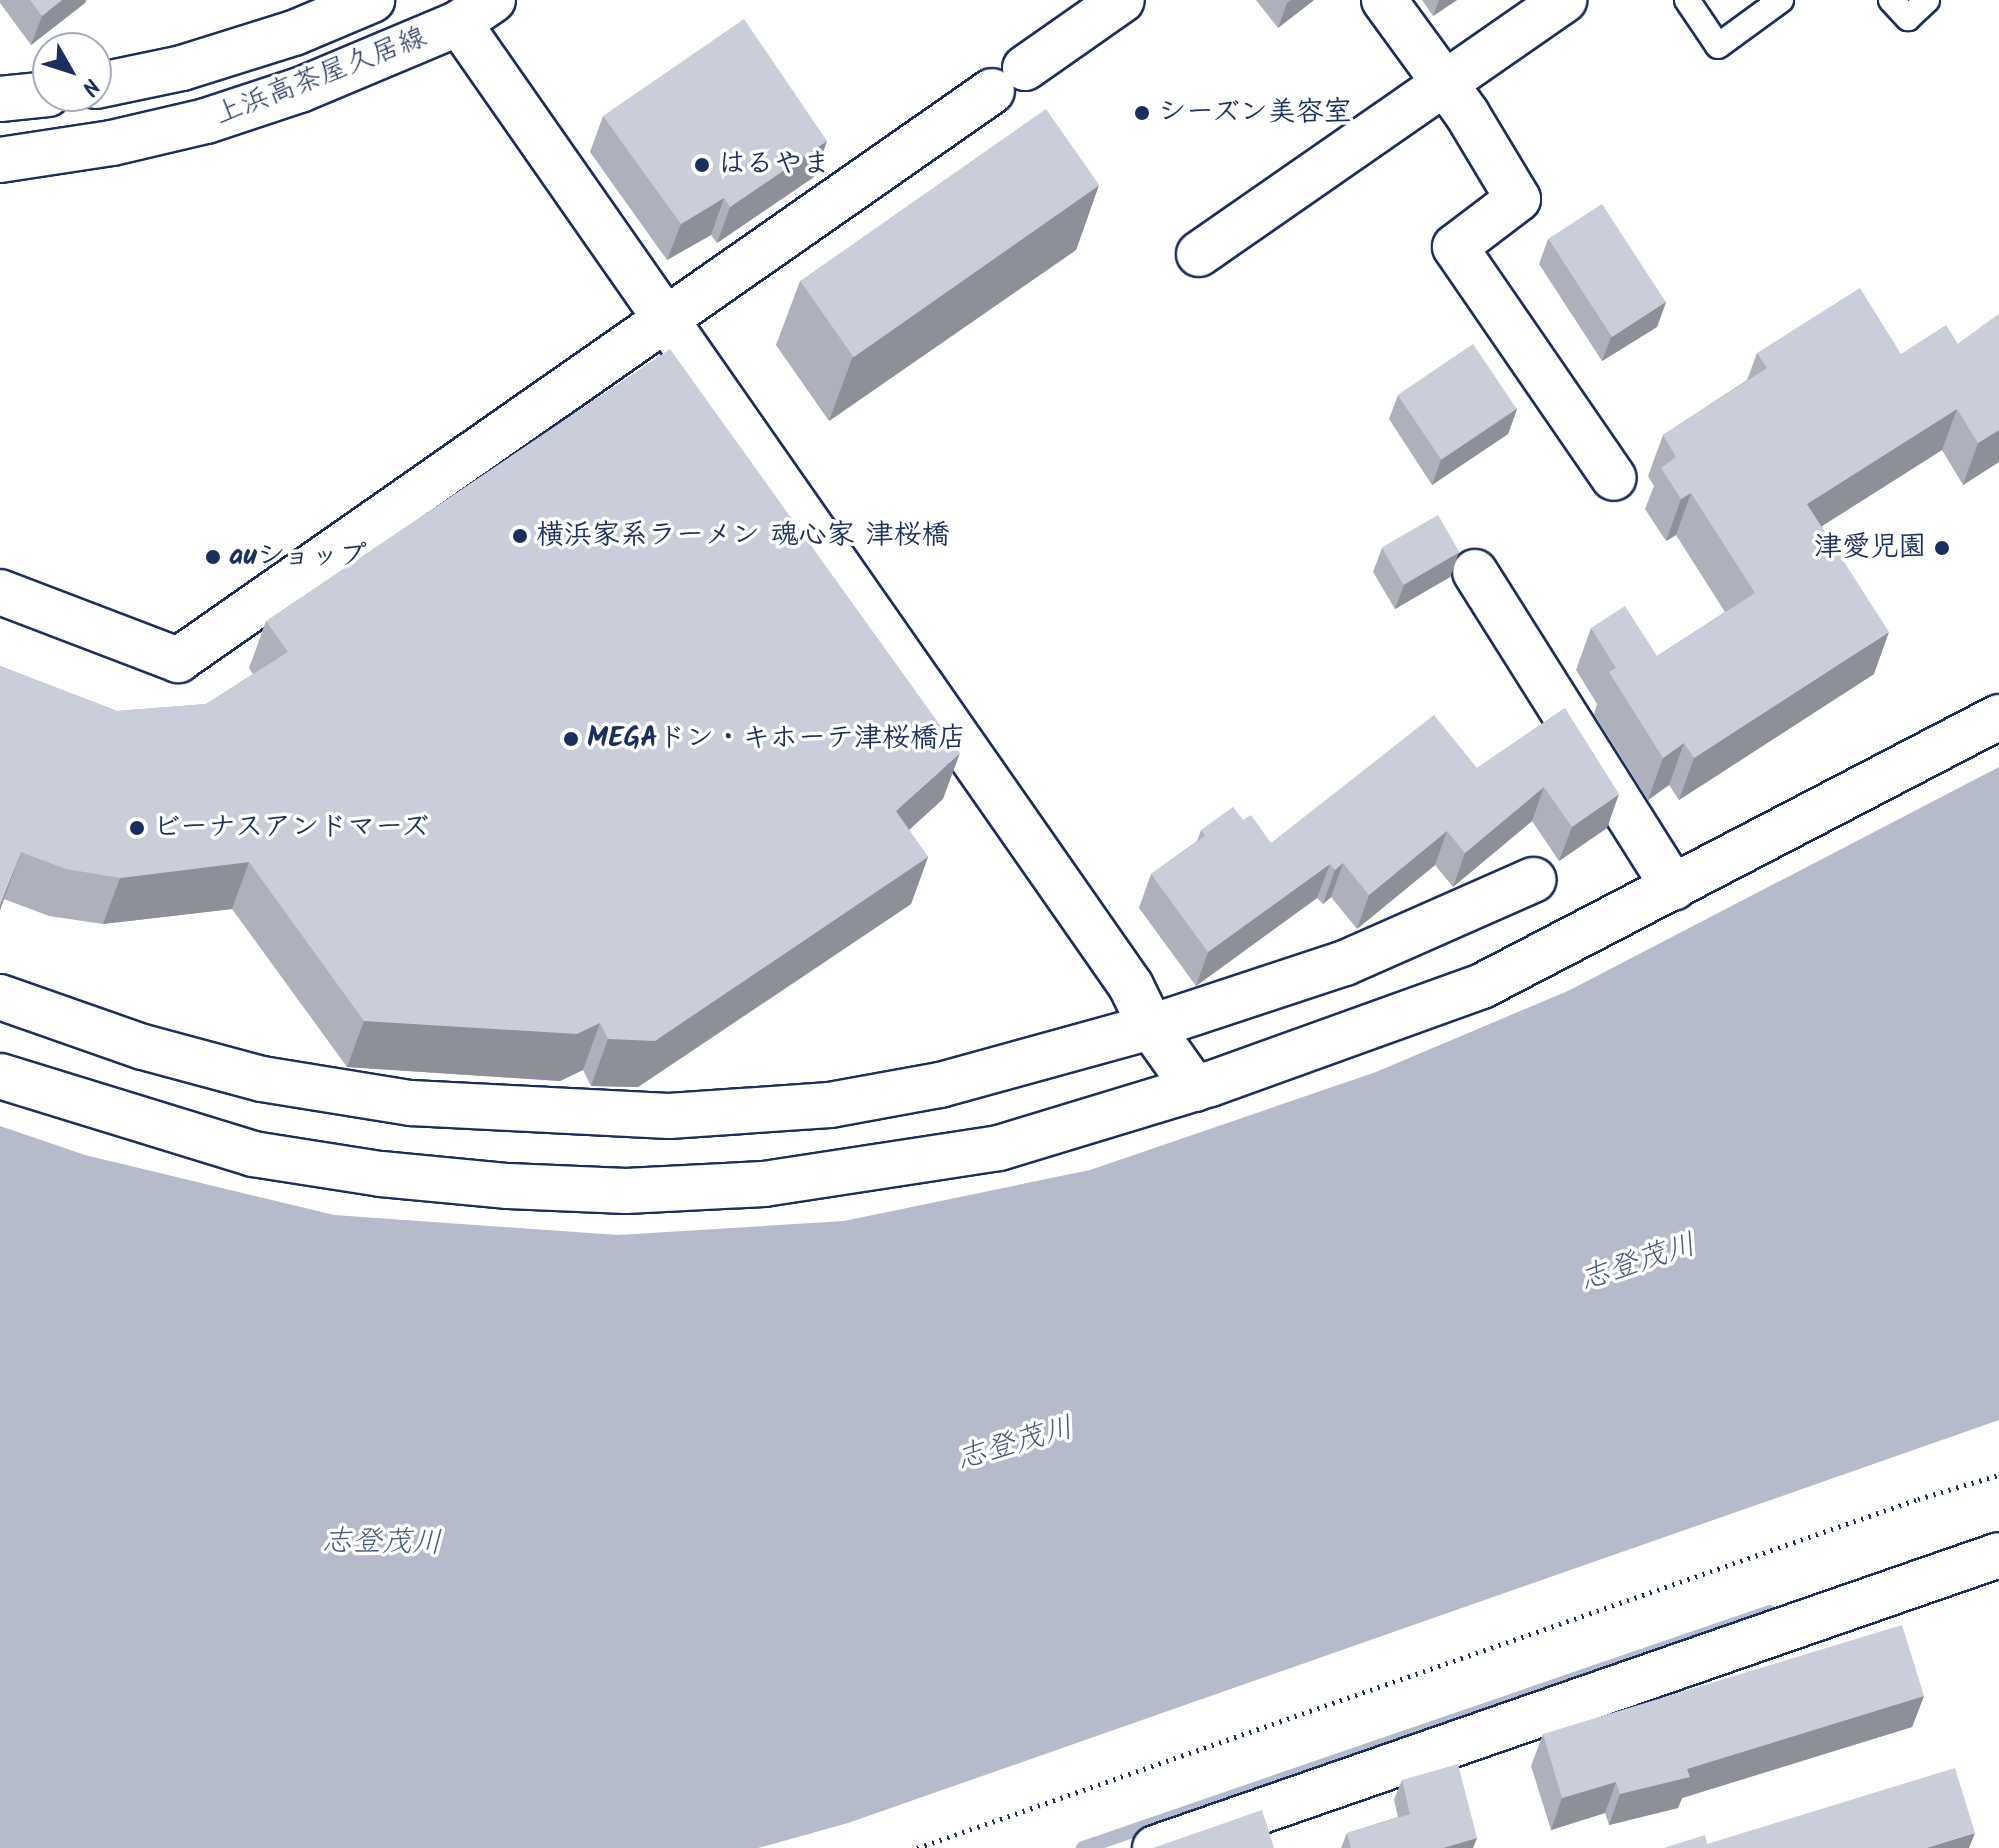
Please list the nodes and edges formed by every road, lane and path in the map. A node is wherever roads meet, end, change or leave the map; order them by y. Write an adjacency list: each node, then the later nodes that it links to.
1 (372, 0): 10 (street, 上浜高茶屋久居線)
2 (1122, 0): 16 (street)
3 (1384, 0): 11 (street)
4 (1564, 0): 11 (street)
5 (1687, 0): 6 (lane)
6 (1781, 0)
7 (1891, 0): 8 (lane)
8 (1927, 0)
9 (476, 11): 14 (street, 上浜高茶屋久居線); 16 (street)
10 (112, 83)
11 (1445, 83): 15 (street); 17 (street)
12 (32, 96): 13 (street)
13 (0, 99)
14 (0, 160)
15 (1199, 254)
16 (665, 320): 19 (street); 24 (street)
17 (1614, 478)
18 (1475, 572): 22 (street)
19 (0, 592)
20 (1999, 717): 22 (street)
21 (1533, 880): 24 (street)
22 (1674, 888): 26 (street)
23 (0, 997): 24 (street)
24 (1151, 1027): 26 (street)
25 (0, 1076): 26 (street)
26 (1195, 1089)
27 (1999, 1475): 29 (path)
28 (1999, 1555): 30 (street)
29 (917, 1848)
30 (1155, 1848)

